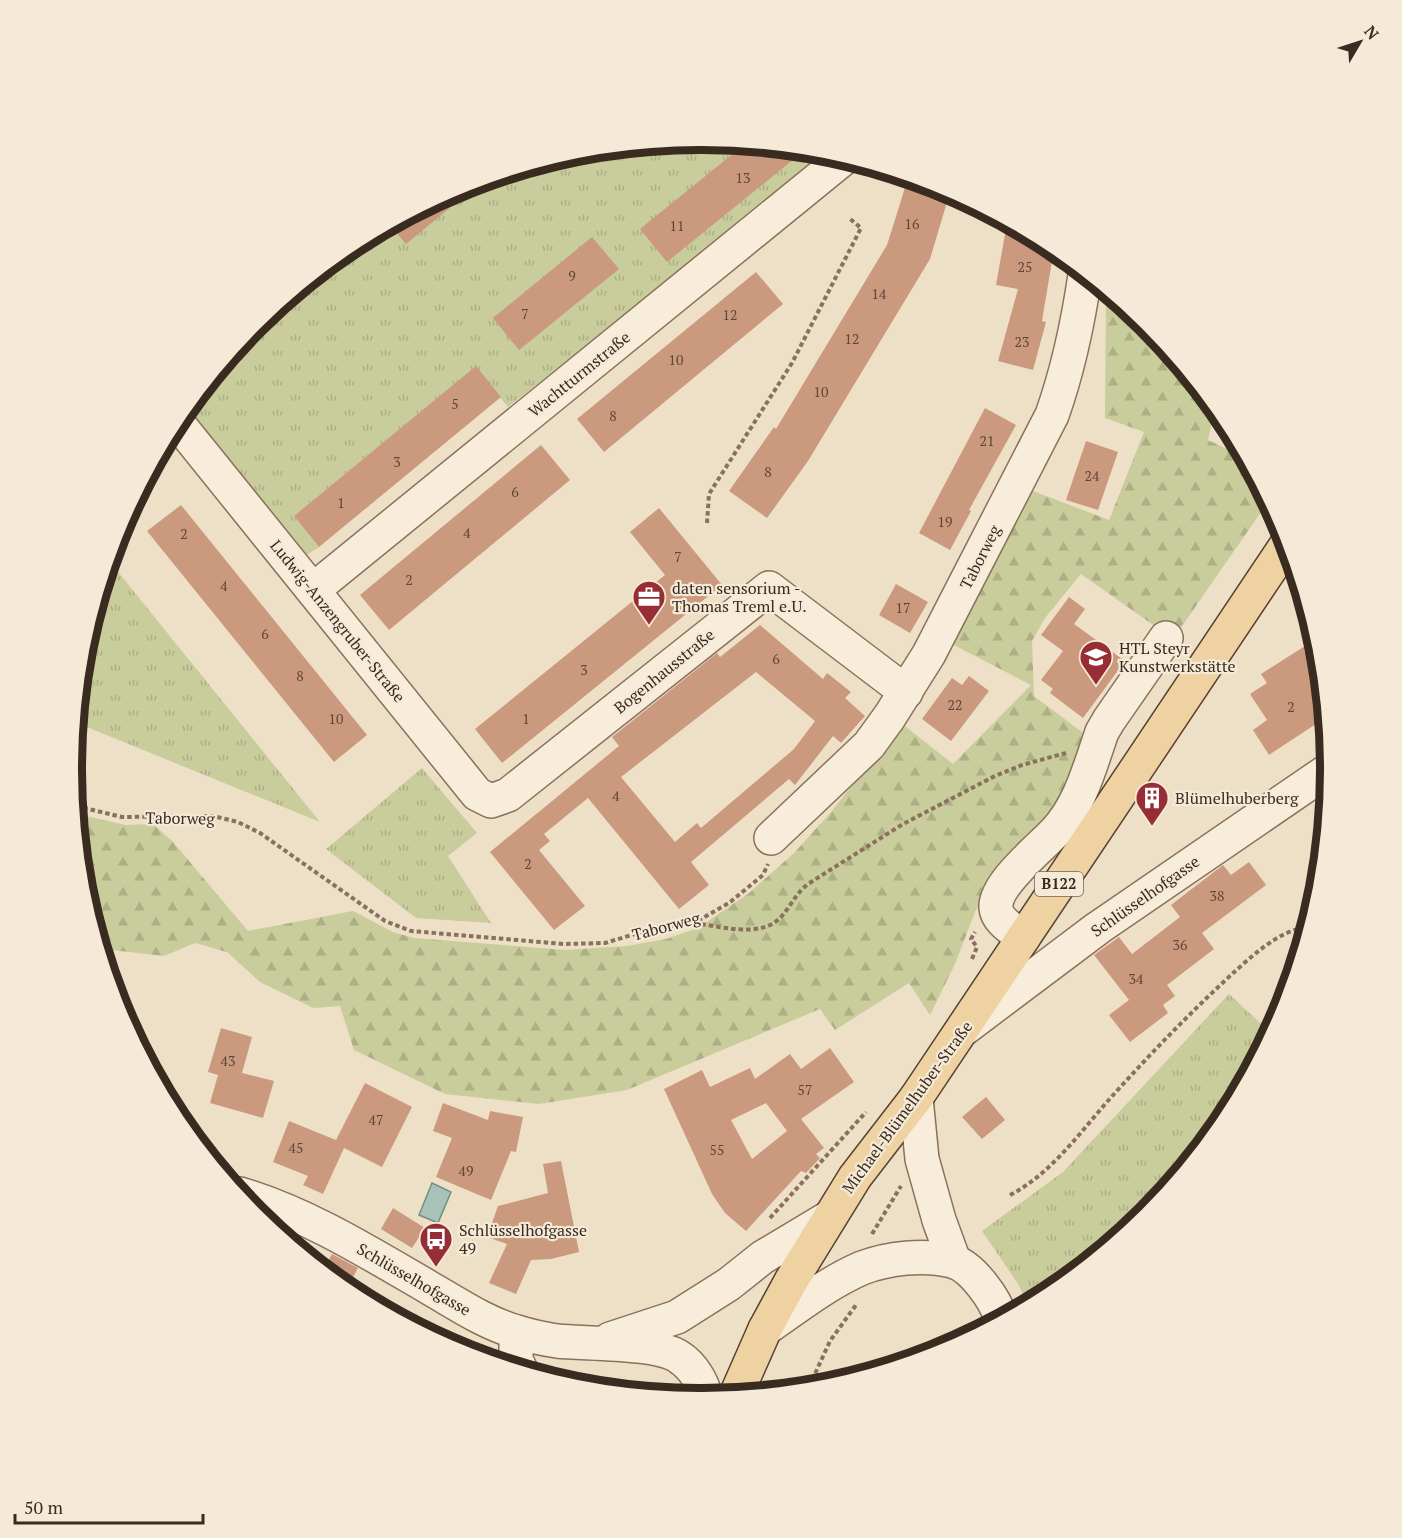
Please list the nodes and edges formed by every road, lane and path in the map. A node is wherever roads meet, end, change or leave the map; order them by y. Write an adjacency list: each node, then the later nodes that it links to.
1 (835, 165): 7 (street, Wachtturmstraße)
2 (849, 218): 5 (path)
3 (1084, 283): 9 (street, Taborweg)
4 (184, 430): 7 (street, Ludwig-Anzengruber-Straße)
5 (707, 523)
6 (1281, 554): 17 (main road, Michael-Blümelhuber-Straße / B122)
7 (313, 590): 12 (street, Ludwig-Anzengruber-Straße)
8 (1166, 638): 10 (street)
9 (906, 692): 12 (street, Bogenhausstraße); 14 (street, Taborweg)
10 (1096, 749): 15 (path); 17 (street)
11 (1320, 776): 20 (street, Schlüsselhofgasse)
12 (508, 795)
13 (84, 808): 15 (path, Taborweg)
14 (771, 838): 15 (path, Taborweg)
15 (694, 922)
16 (1298, 929): 24 (path)
17 (1023, 938): 20 (main road, Michael-Blümelhuber-Straße / B122)
18 (977, 947): 19 (path)
19 (969, 966)
20 (963, 1029): 21 (main road, Michael-Blümelhuber-Straße / B122)
21 (916, 1098): 23 (street); 26 (main road, Michael-Blümelhuber-Straße / B122)
22 (873, 1104): 27 (path)
23 (922, 1159): 28 (street); 29 (path)
24 (1010, 1195)
25 (257, 1199): 32 (street, Schlüsselhofgasse)
26 (830, 1217): 31 (main road, Michael-Blümelhuber-Straße / B122); 33 (street, Schlüsselhofgasse)
27 (764, 1223)
28 (954, 1261): 29 (street); 30 (street)
29 (863, 1268): 31 (street); 35 (path)
30 (997, 1312)
31 (765, 1329): 36 (main road, Michael-Blümelhuber-Straße / B122)
32 (516, 1332): 33 (street, Schlüsselhofgasse); 34 (street)
33 (594, 1343): 37 (street, Schlüsselhofgasse)
34 (516, 1359)
35 (813, 1377)
36 (740, 1386)
37 (704, 1388)

